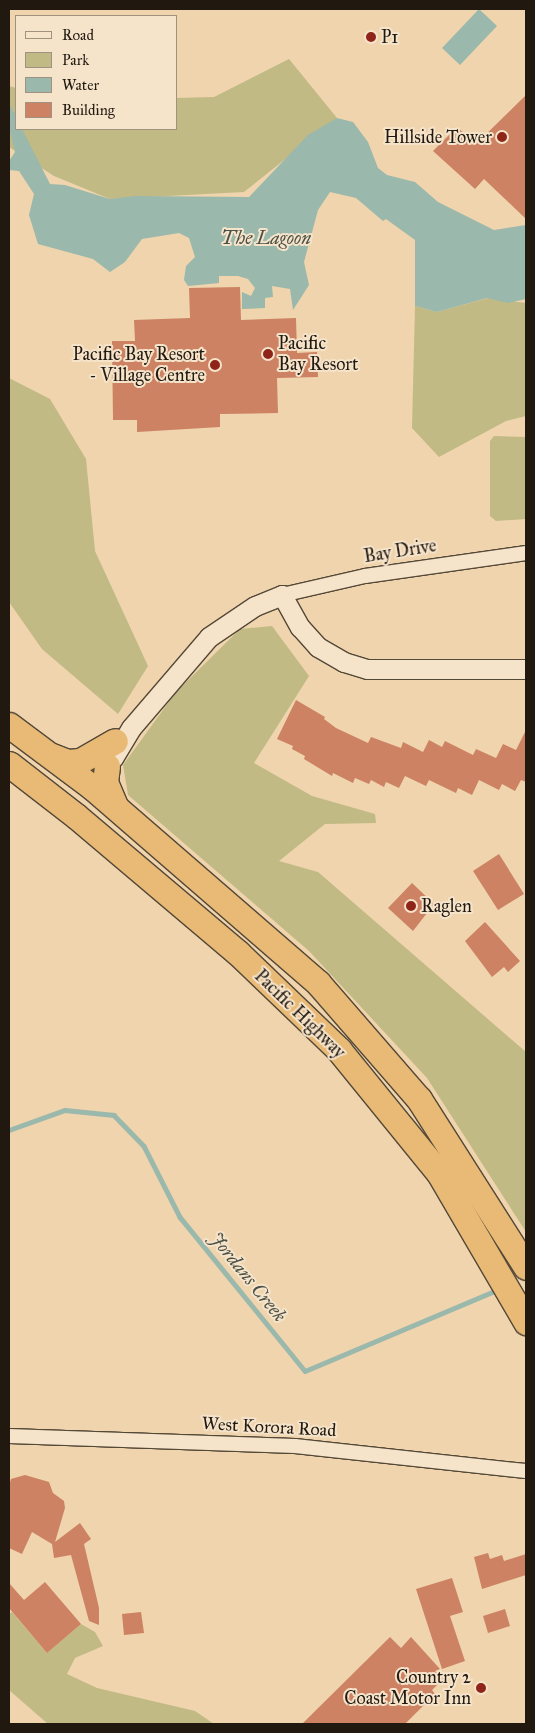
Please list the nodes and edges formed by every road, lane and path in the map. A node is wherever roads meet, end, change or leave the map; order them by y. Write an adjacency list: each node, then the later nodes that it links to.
1 (526, 553): 2 (street, Bay Drive)
2 (282, 595): 3 (street); 5 (street)
3 (526, 669)
4 (9, 725): 7 (highway, Pacific Highway)
5 (123, 734): 7 (highway); 9 (street); 10 (street)
6 (9, 746): 10 (highway)
7 (50, 755): 10 (highway, Pacific Highway)
8 (9, 764): 12 (highway, Pacific Highway)
9 (107, 766): 10 (street); 11 (highway)
10 (85, 784): 11 (highway, Pacific Highway); 12 (highway)
11 (116, 808): 13 (highway, Pacific Highway)
12 (140, 869): 14 (highway, Pacific Highway)
13 (526, 1267)
14 (526, 1322)
15 (9, 1436): 16 (street, West Korora Road)
16 (526, 1471)

